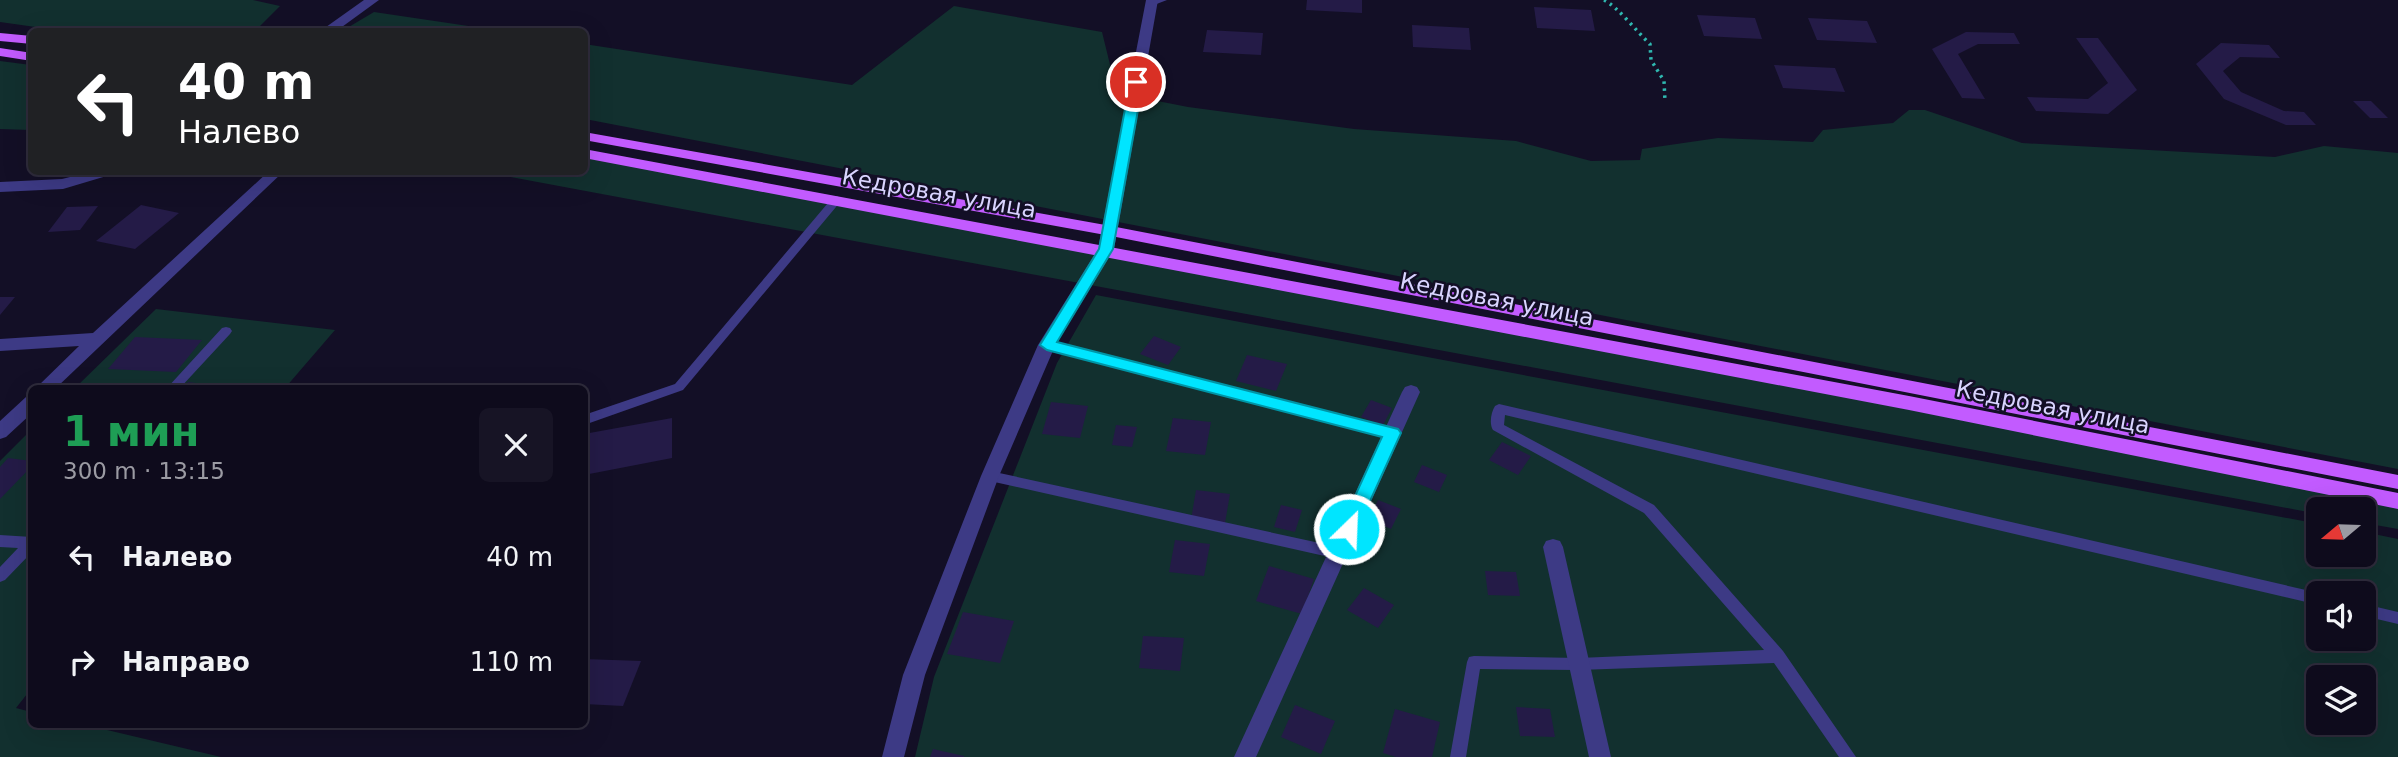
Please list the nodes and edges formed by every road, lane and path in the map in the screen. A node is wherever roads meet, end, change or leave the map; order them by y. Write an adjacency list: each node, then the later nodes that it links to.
1 (373, 0): 4 (street)
2 (1604, 0): 9 (path)
3 (1155, 1): 16 (street)
4 (331, 28)
5 (0, 37): 6 (main road)
6 (28, 40)
7 (0, 52): 8 (main road)
8 (28, 56)
9 (1665, 101)
10 (588, 136): 16 (main road, Кедровая улица)
11 (588, 154): 15 (main road, Кедровая улица)
12 (94, 175): 14 (street)
13 (273, 175): 18 (street)
14 (0, 187)
15 (837, 199): 16 (main road, Кедровая улица); 25 (lane)
16 (1108, 240): 20 (street); 29 (main road, Кедровая улица); 30 (main road, Кедровая улица)
17 (226, 331): 22 (lane)
18 (96, 339): 19 (street); 21 (street)
19 (0, 345)
20 (1047, 345): 27 (lane); 28 (street)
21 (48, 385)
22 (176, 385)
23 (1411, 392): 27 (street)
24 (28, 405): 26 (street)
25 (588, 419)
26 (0, 432)
27 (1392, 433): 35 (street)
28 (990, 476): 35 (lane); 42 (street)
29 (2398, 482)
30 (2398, 501)
31 (0, 541): 32 (lane)
32 (28, 542)
33 (28, 545): 36 (lane)
34 (1553, 547): 41 (street)
35 (1338, 553): 43 (street)
36 (0, 576)
37 (2306, 596): 40 (lane)
38 (2376, 613): 39 (lane)
39 (2398, 618)
40 (1779, 656): 41 (lane); 46 (lane)
41 (1579, 664): 44 (lane); 45 (street)
42 (893, 757)
43 (1245, 757)
44 (1458, 757)
45 (1600, 757)
46 (1848, 757)

